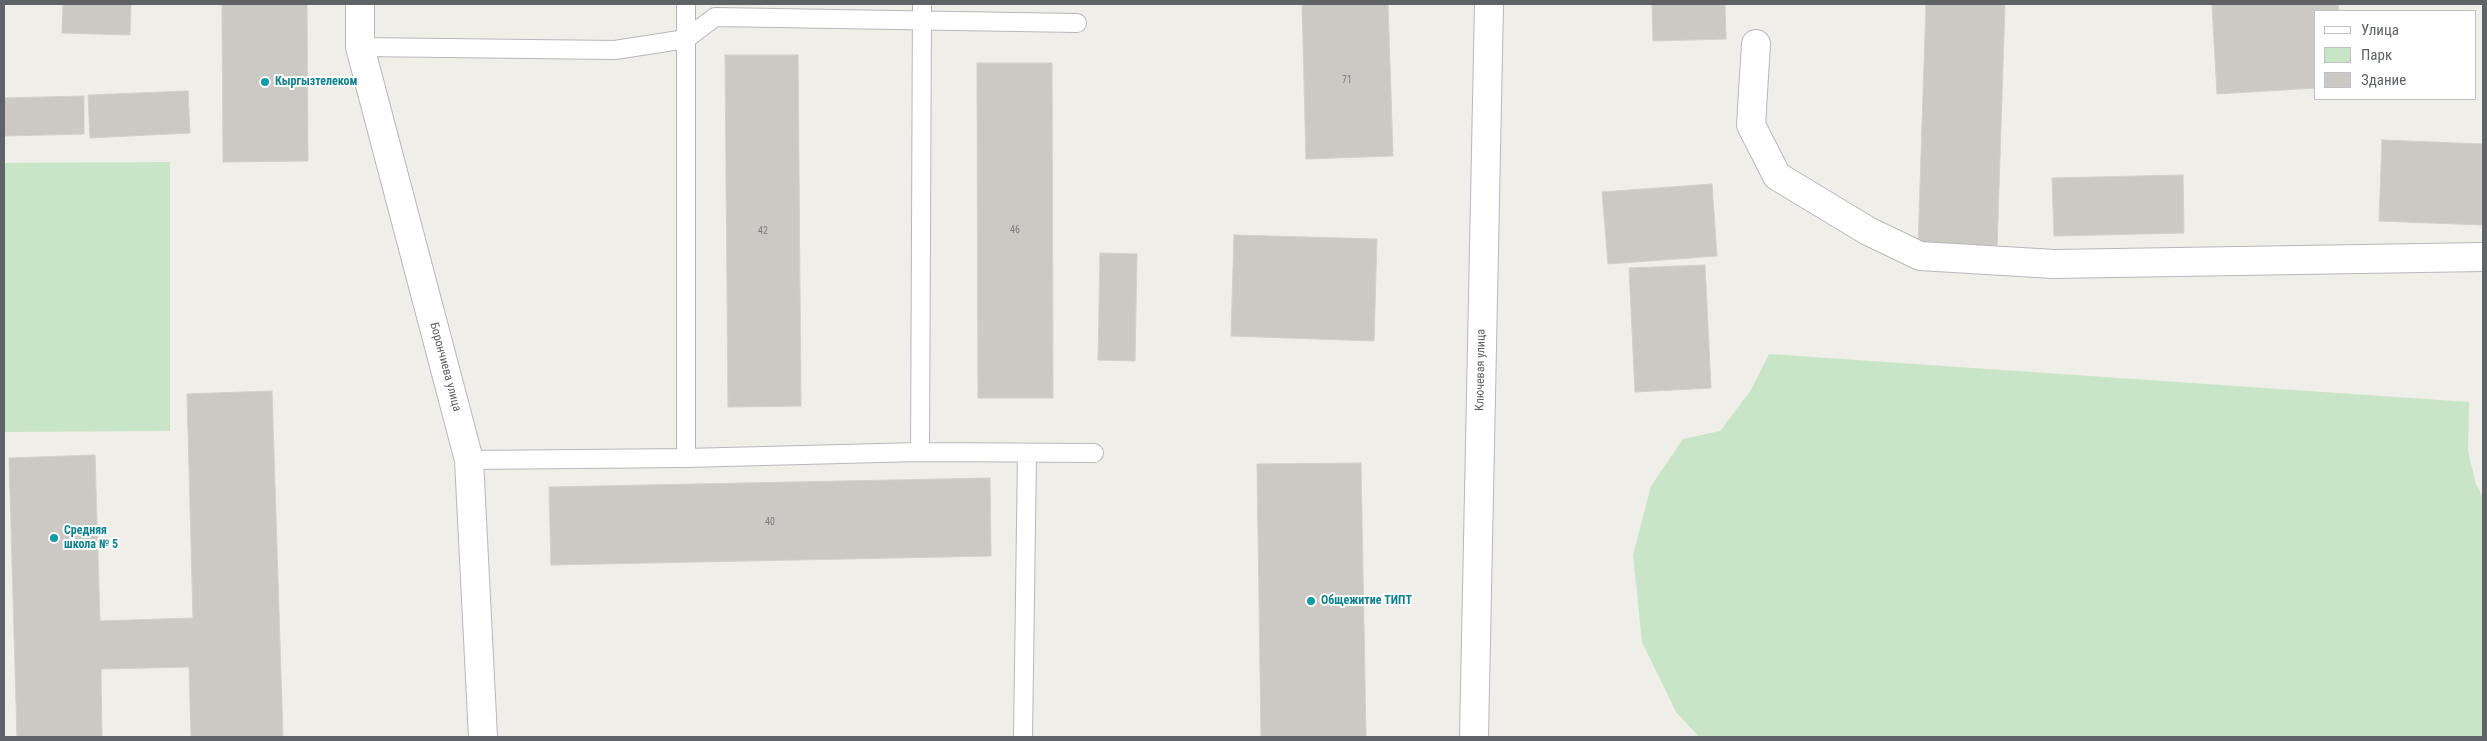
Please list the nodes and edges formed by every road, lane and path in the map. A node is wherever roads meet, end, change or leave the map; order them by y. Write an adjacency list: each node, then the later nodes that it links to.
1 (360, 4): 8 (street, Борончиева улица)
2 (686, 4): 6 (lane)
3 (1489, 4): 17 (street, Ключевая улица)
4 (922, 12): 5 (lane); 6 (lane); 10 (lane)
5 (1077, 23)
6 (686, 39): 8 (lane); 13 (lane)
7 (1756, 44): 9 (street)
8 (360, 47): 14 (street, Борончиева улица)
9 (2483, 257)
10 (920, 452): 11 (lane); 13 (lane)
11 (1027, 453): 12 (lane); 16 (lane)
12 (1094, 454)
13 (686, 458): 14 (lane)
14 (469, 460): 15 (street, Борончиева улица)
15 (483, 737)
16 (1023, 737)
17 (1474, 737)

